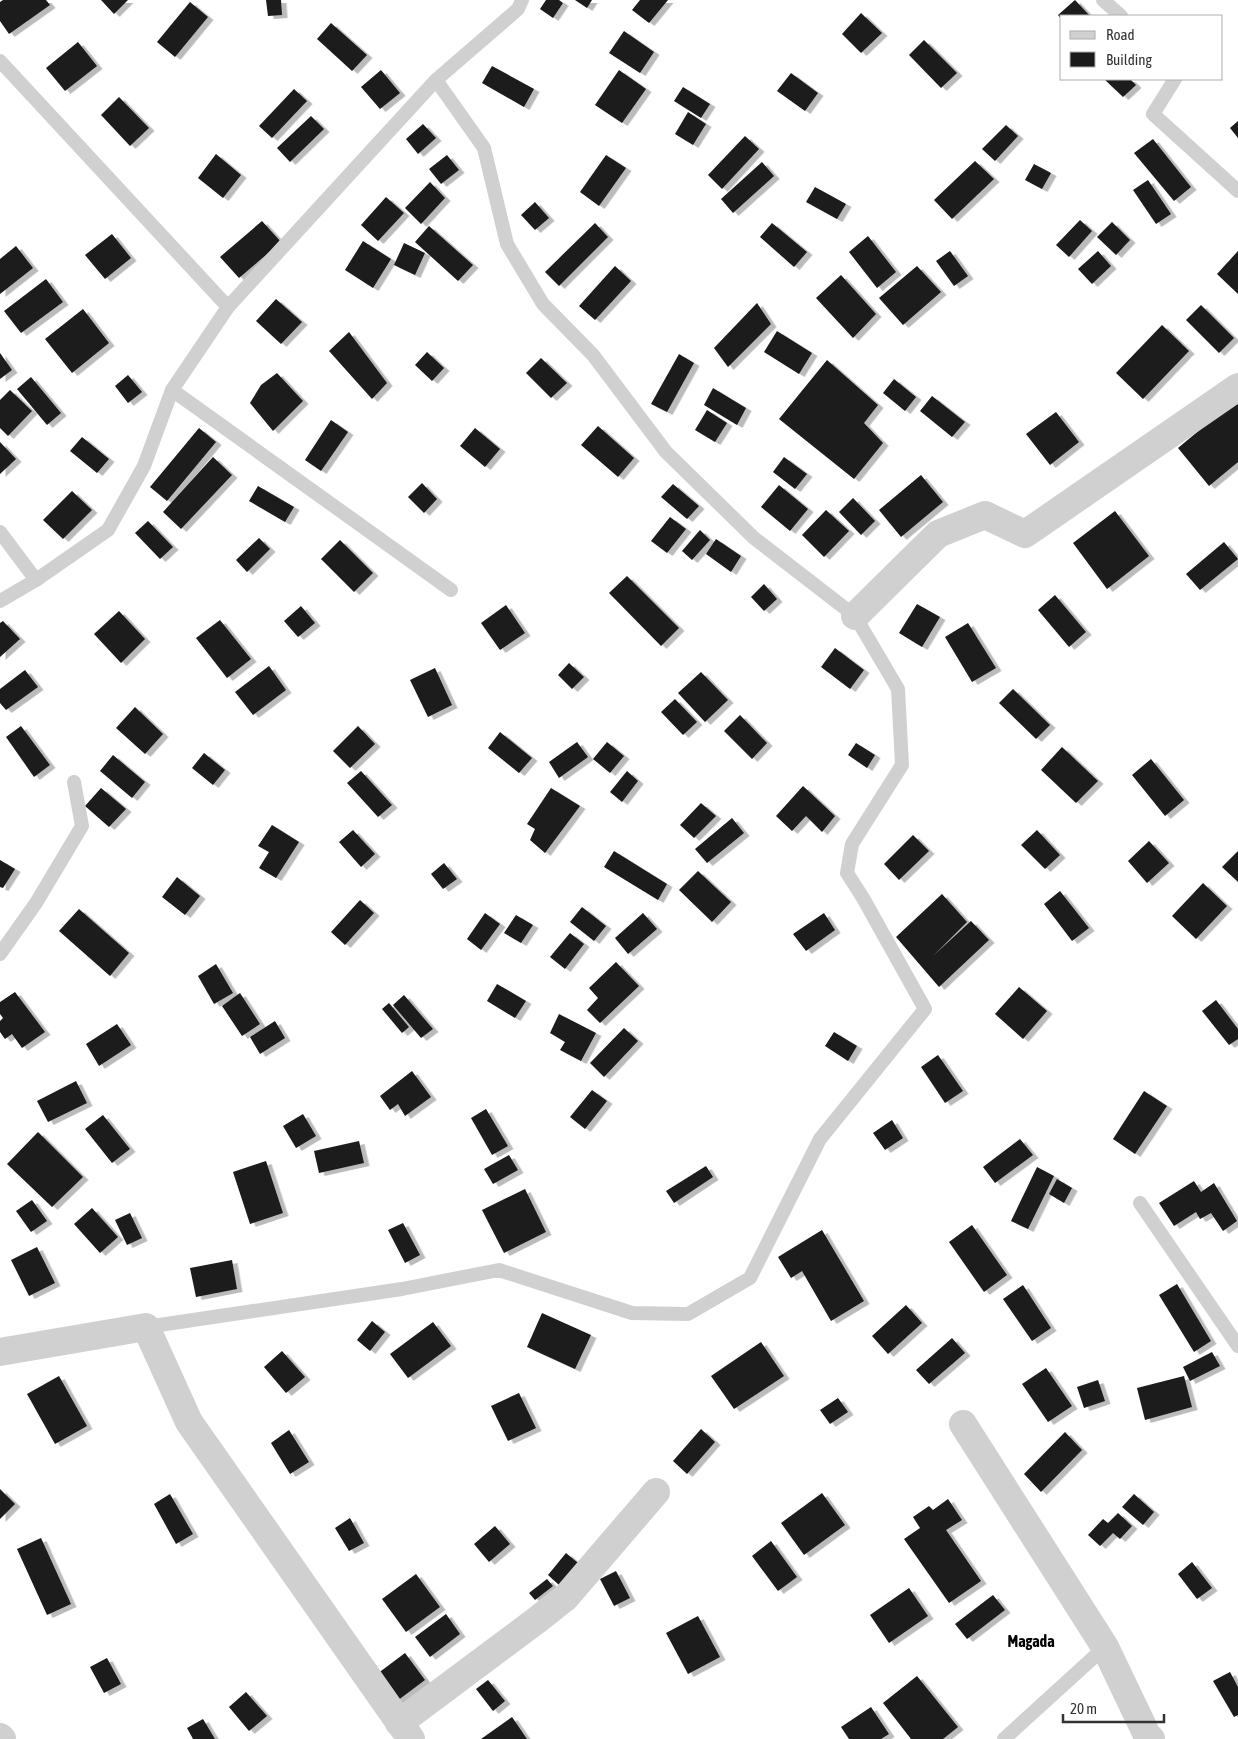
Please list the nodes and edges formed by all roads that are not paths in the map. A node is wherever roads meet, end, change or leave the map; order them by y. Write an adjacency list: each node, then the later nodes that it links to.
1 (522, 0): 5 (lane)
2 (1103, 0): 3 (lane)
3 (1120, 15)
4 (0, 62): 8 (lane)
5 (436, 80): 8 (lane); 15 (lane)
6 (1174, 80): 7 (lane)
7 (1238, 192)
8 (228, 307): 10 (lane)
9 (1238, 387): 15 (street)
10 (172, 390): 12 (lane); 13 (lane)
11 (0, 532): 12 (lane)
12 (36, 580): 14 (lane)
13 (451, 590)
14 (0, 601)
15 (855, 616): 19 (lane)
16 (74, 782): 17 (lane)
17 (0, 954)
18 (1140, 1203): 20 (lane)
19 (146, 1327): 21 (street); 25 (street)
20 (1238, 1346)
21 (0, 1352)
22 (963, 1424): 24 (street)
23 (656, 1492): 25 (street)
24 (1105, 1647): 26 (lane); 27 (street)
25 (405, 1731)
26 (1004, 1739)
27 (1151, 1739)

